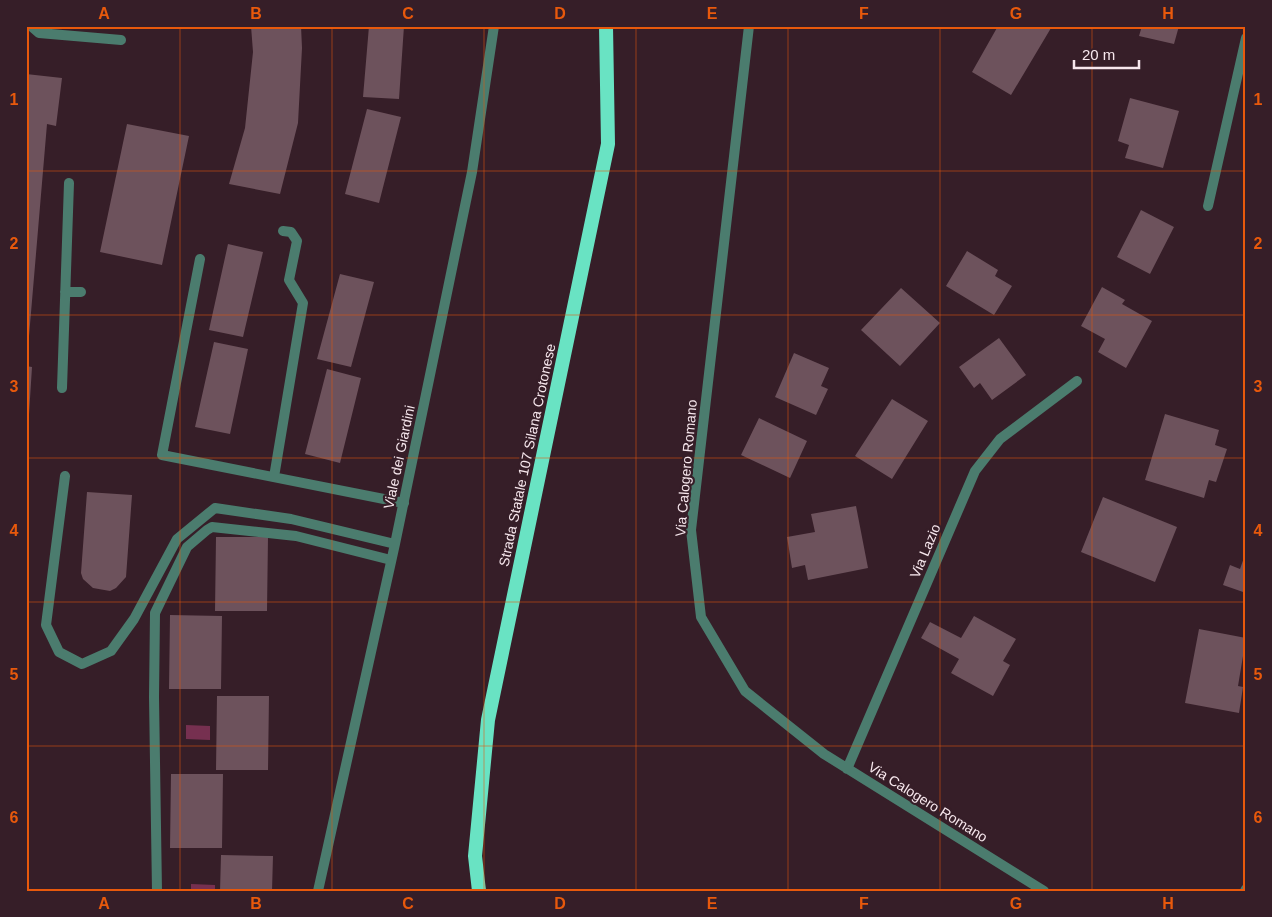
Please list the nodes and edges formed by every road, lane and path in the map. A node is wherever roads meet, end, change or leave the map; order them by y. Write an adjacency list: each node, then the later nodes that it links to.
1 (31, 26): 6 (street)
2 (494, 26): 17 (street, Viale dei Giardini)
3 (606, 26): 23 (highway, Strada Statale 107 Silana Crotonese)
4 (749, 26): 20 (street, Via Calogero Romano)
5 (1246, 38): 8 (street)
6 (120, 40)
7 (69, 183): 11 (street)
8 (1208, 206)
9 (283, 231): 16 (street)
10 (200, 259): 16 (street)
11 (65, 292): 12 (street); 14 (street)
12 (81, 292)
13 (1077, 381): 20 (street, Via Lazio)
14 (62, 388)
15 (65, 476): 18 (street)
16 (274, 477): 17 (street)
17 (404, 503): 18 (street, Viale dei Giardini)
18 (395, 544): 19 (street, Viale dei Giardini)
19 (391, 560): 21 (street); 22 (street, Viale dei Giardini)
20 (847, 769): 24 (street, Via Calogero Romano)
21 (156, 891)
22 (318, 891)
23 (479, 891)
24 (1044, 891)

